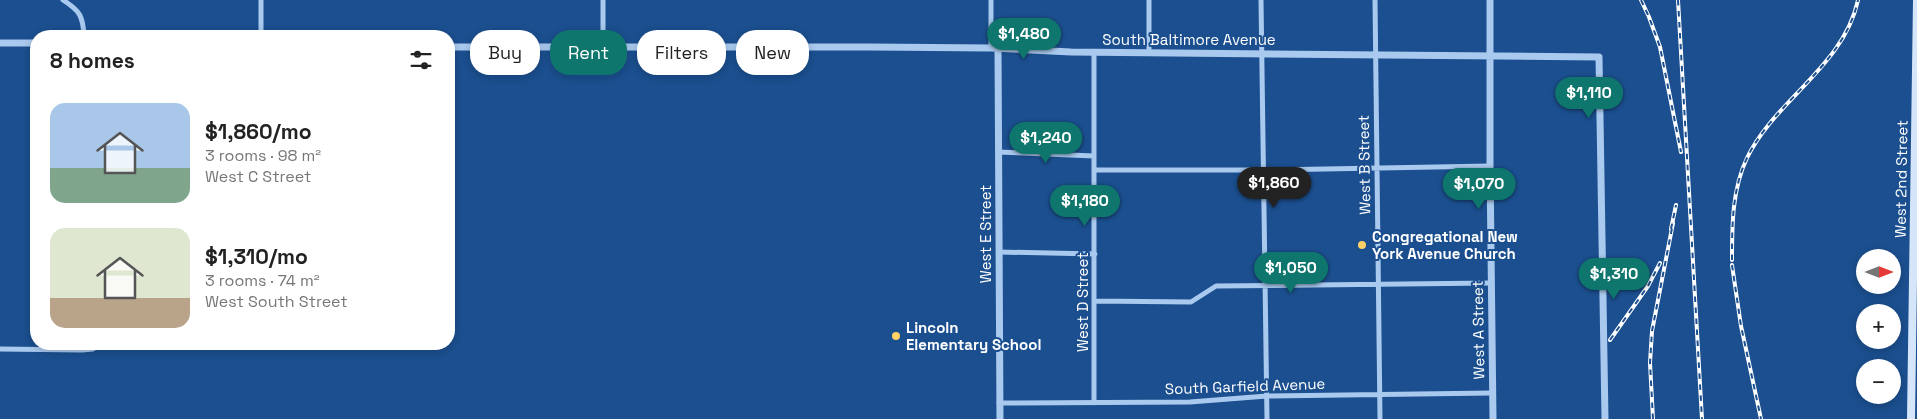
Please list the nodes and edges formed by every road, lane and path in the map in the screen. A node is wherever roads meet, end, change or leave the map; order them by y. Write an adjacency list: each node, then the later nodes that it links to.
1 (63, 0): 10 (street)
2 (261, 0): 11 (street)
3 (603, 0): 12 (street)
4 (991, 0): 18 (street, West E Street)
5 (1149, 0): 20 (street)
6 (1261, 0): 21 (street)
7 (1375, 0): 23 (street, West B Street)
8 (1490, 0): 24 (street, West A Street)
9 (1917, 0): 22 (main road, West 2nd Street)
10 (83, 30)
11 (261, 30)
12 (603, 30)
13 (0, 43): 14 (street)
14 (30, 43)
15 (455, 47): 16 (street, South Baltimore Avenue)
16 (550, 48)
17 (627, 48): 18 (street, South Baltimore Avenue)
18 (995, 48): 19 (street, South Baltimore Avenue); 25 (street, West E Street)
19 (1094, 52): 20 (street, South Baltimore Avenue); 26 (street, West D Street)
20 (1149, 52): 21 (street, South Baltimore Avenue)
21 (1261, 53): 23 (street, South Baltimore Avenue); 30 (street)
22 (1917, 54): 31 (main road, West 2nd Street)
23 (1376, 55): 24 (street, South Baltimore Avenue); 28 (street, West B Street)
24 (1490, 56): 27 (street, West A Street); 50 (street, South Baltimore Avenue)
25 (998, 152): 26 (street); 32 (street, West E Street)
26 (1094, 156): 29 (street, West D Street)
27 (1490, 166): 28 (street); 35 (street, West A Street)
28 (1377, 168): 30 (street); 34 (street, West B Street)
29 (1094, 170): 30 (street); 33 (street, West D Street)
30 (1263, 170): 36 (street)
31 (1916, 195): 40 (main road, West 2nd Street)
32 (999, 252): 33 (street); 44 (street, West E Street)
33 (1095, 254): 37 (street, West D Street)
34 (1378, 283): 35 (street); 36 (street); 42 (street, West B Street)
35 (1491, 283): 41 (street, West A Street)
36 (1265, 284): 37 (street); 43 (street)
37 (1095, 301): 45 (street, West D Street)
38 (0, 349): 39 (street)
39 (30, 349)
40 (1915, 364): 51 (main road, West 2nd Street)
41 (1492, 393): 42 (street, South Garfield Avenue); 49 (street, West A Street)
42 (1380, 395): 43 (street, South Garfield Avenue); 48 (street, West B Street)
43 (1267, 396): 45 (street, South Garfield Avenue); 47 (street)
44 (999, 403): 45 (street, South Garfield Avenue); 46 (street, West E Street)
45 (1094, 403)
46 (1000, 419)
47 (1267, 419)
48 (1380, 419)
49 (1493, 419)
50 (1605, 419)
51 (1912, 419)

